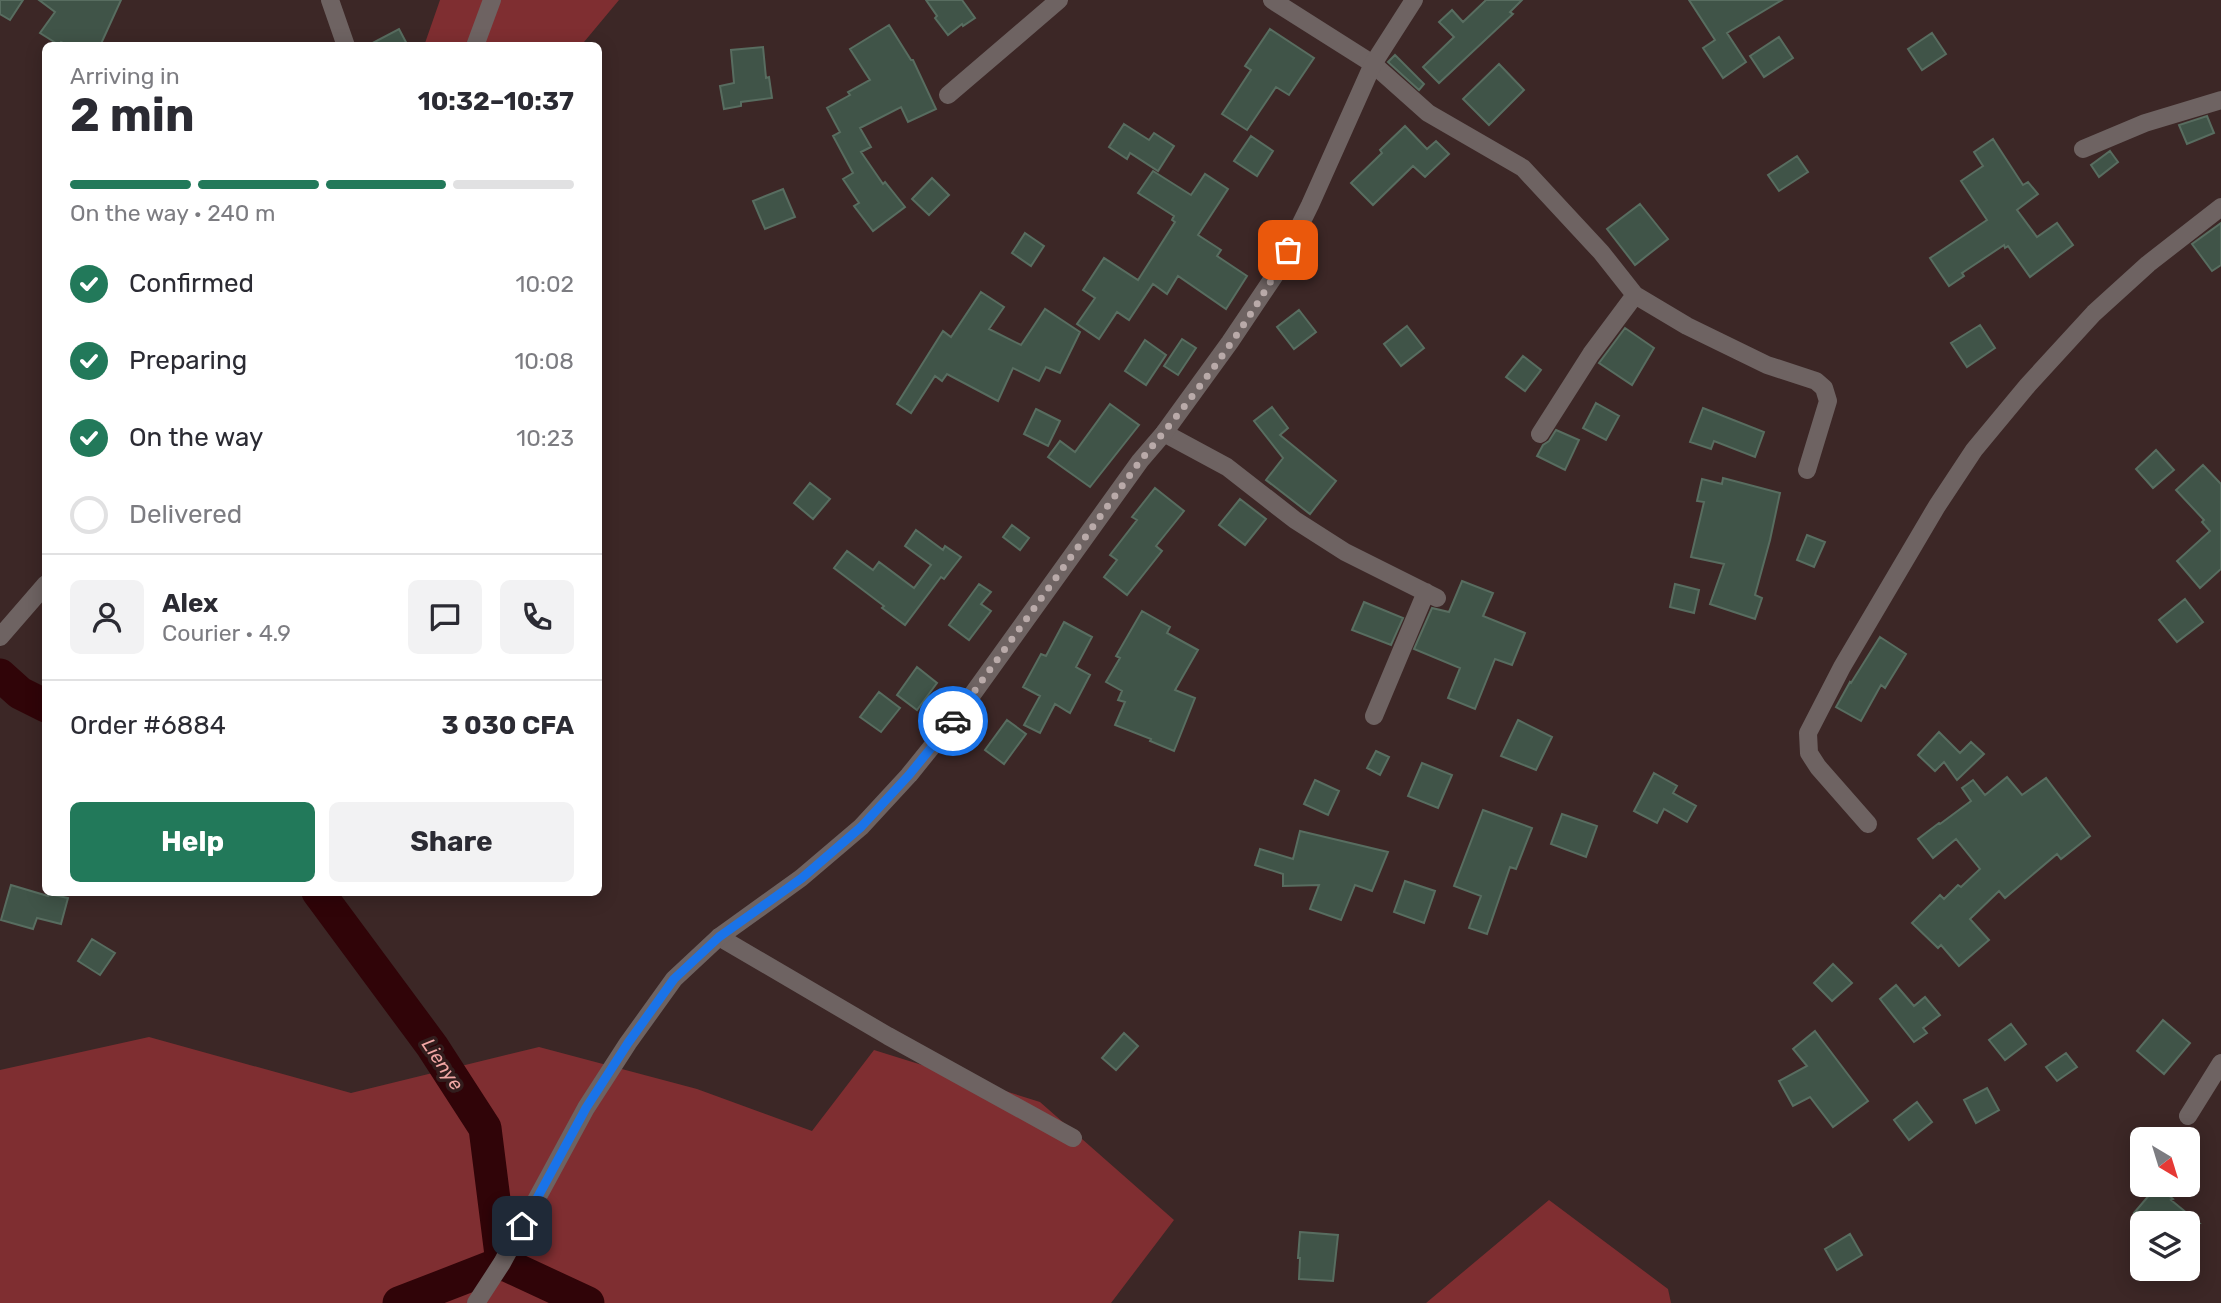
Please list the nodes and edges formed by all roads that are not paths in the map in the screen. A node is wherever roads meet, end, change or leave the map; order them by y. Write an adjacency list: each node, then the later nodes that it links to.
1 (330, 0): 6 (street)
2 (492, 0): 7 (street)
3 (1059, 0): 9 (street)
4 (1272, 0): 8 (street)
5 (1414, 0): 8 (street)
6 (345, 42)
7 (476, 42)
8 (1373, 64): 13 (street); 14 (street)
9 (948, 95)
10 (2221, 100): 11 (street)
11 (2083, 149)
12 (2221, 207): 20 (street)
13 (1635, 295): 15 (street); 16 (street)
14 (1164, 433): 19 (street); 21 (street)
15 (1540, 434)
16 (1807, 470)
17 (42, 589): 18 (street)
18 (0, 637)
19 (1374, 716)
20 (1868, 824)
21 (719, 937): 24 (street); 25 (street)
22 (2221, 1063): 23 (street)
23 (2188, 1116)
24 (1073, 1138)
25 (476, 1303)

